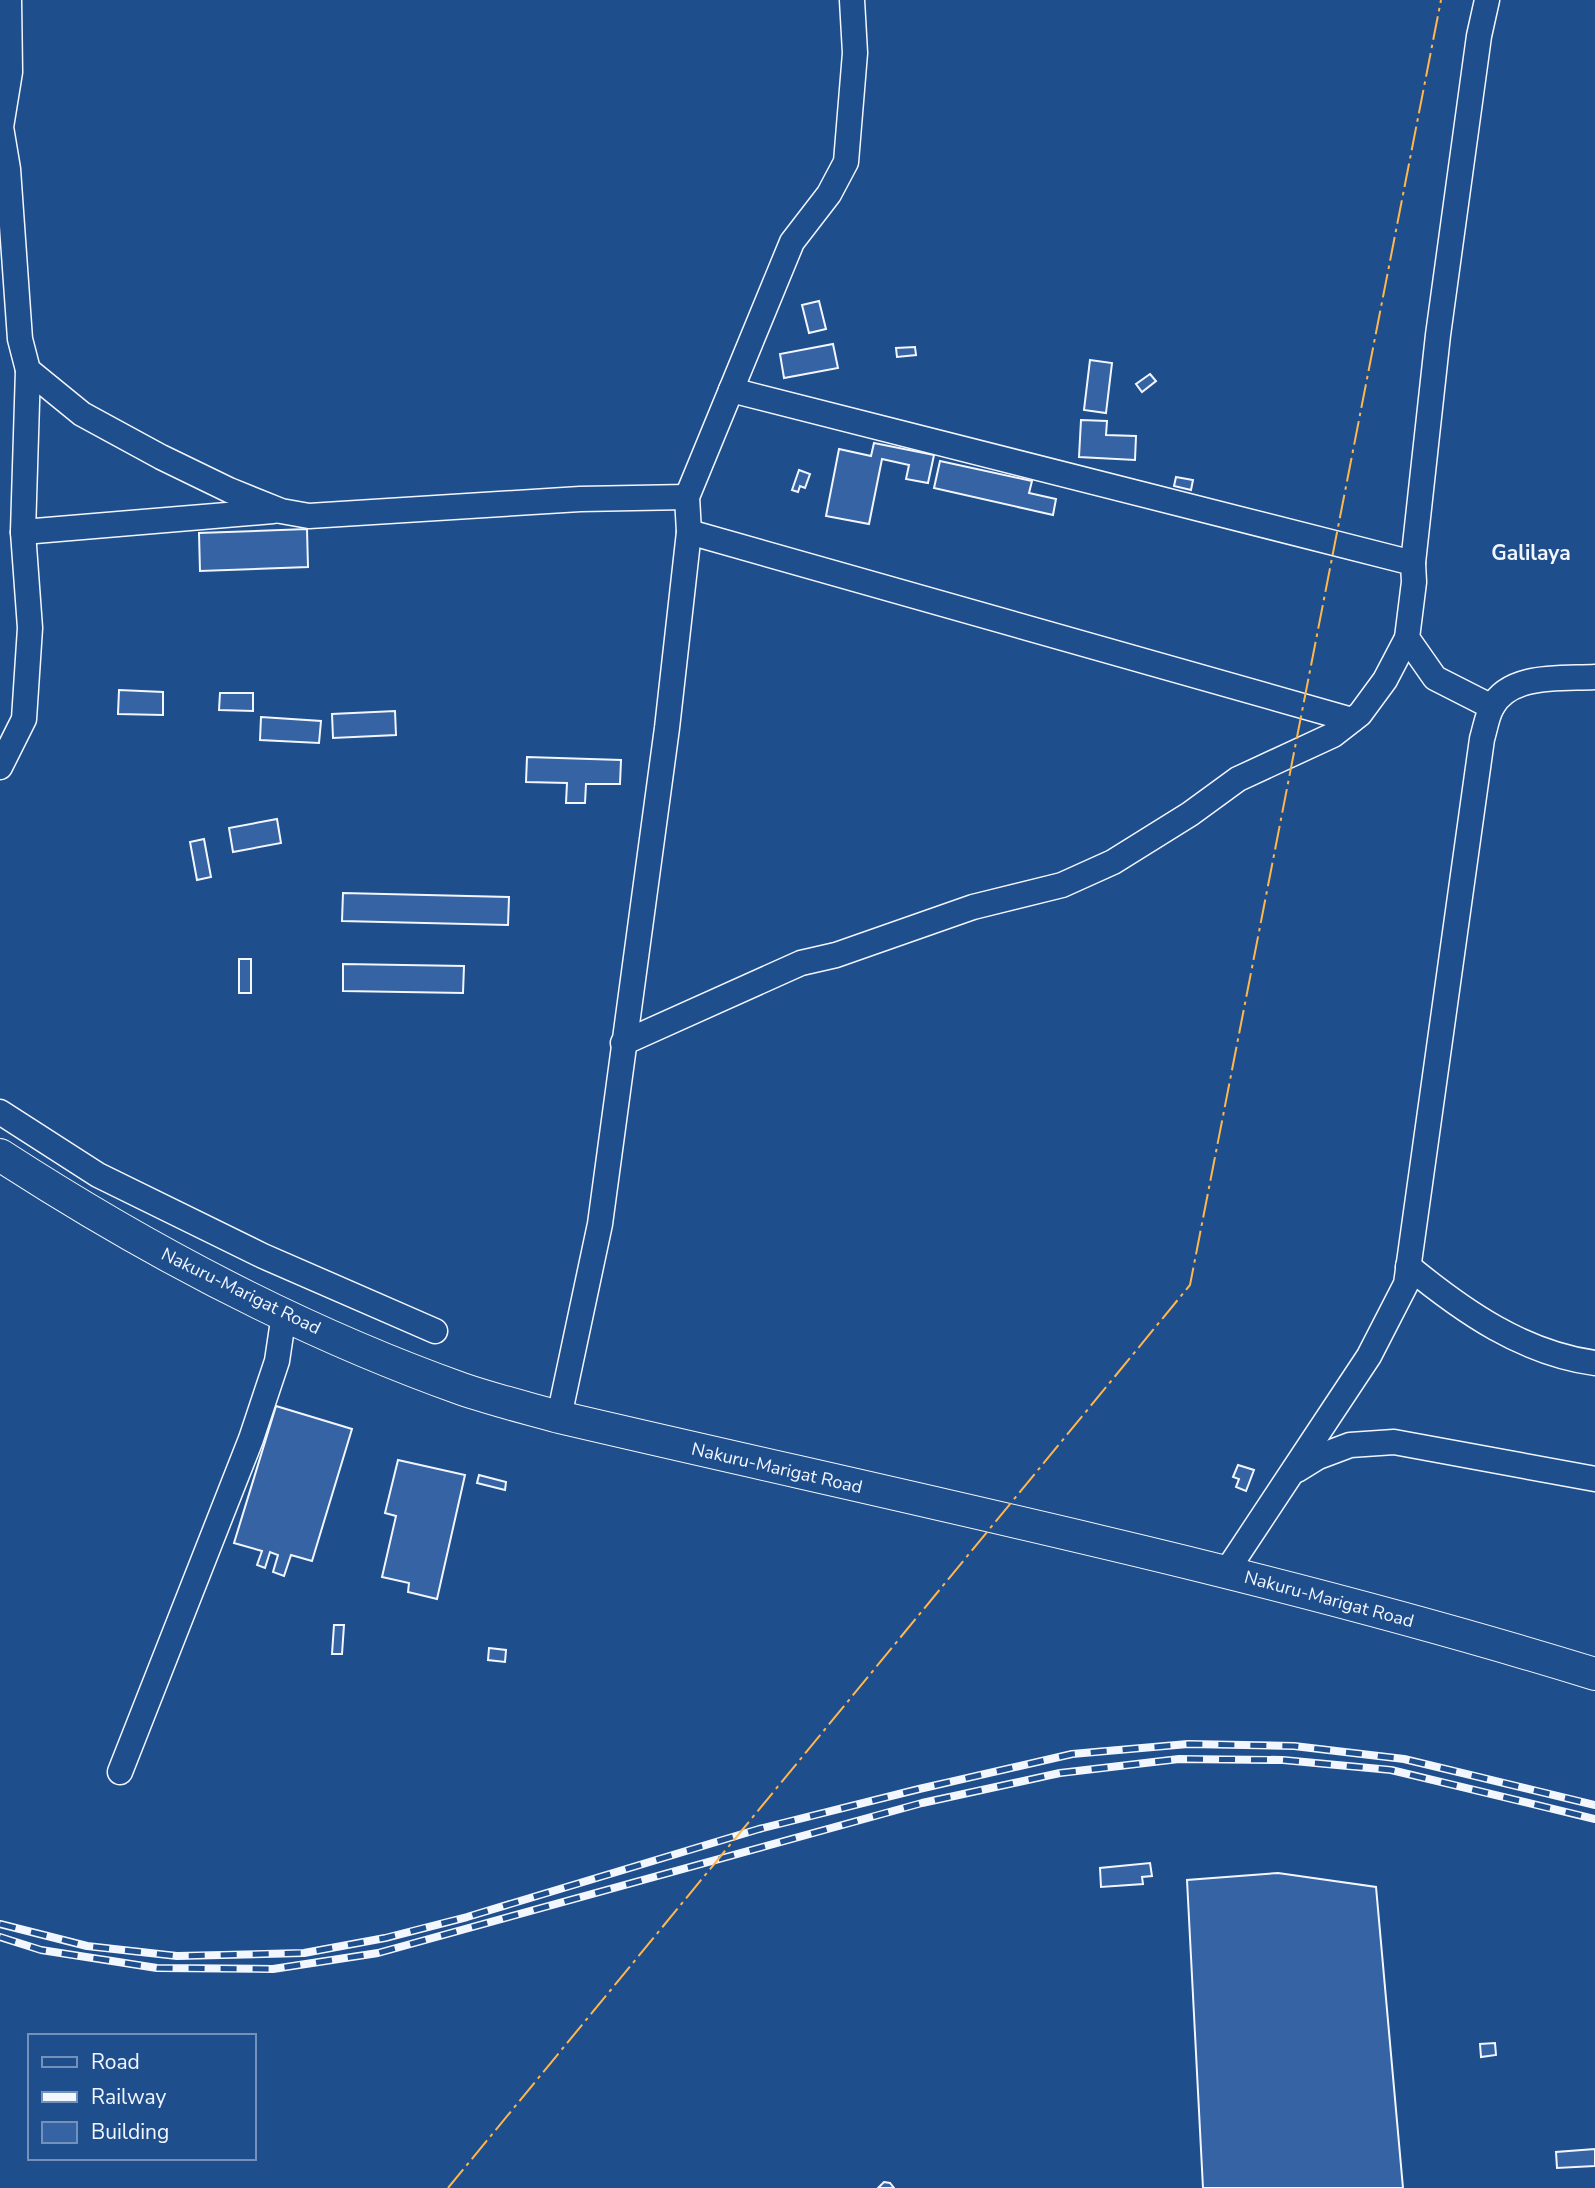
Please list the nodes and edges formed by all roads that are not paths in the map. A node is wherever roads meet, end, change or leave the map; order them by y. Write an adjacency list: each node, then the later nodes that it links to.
1 (9, 0): 4 (street)
2 (852, 0): 6 (street)
3 (1487, 0): 11 (street)
4 (0, 127): 5 (street)
5 (28, 370): 8 (street); 9 (street)
6 (731, 390): 7 (street); 11 (street)
7 (687, 497): 8 (street); 10 (street)
8 (281, 511): 9 (street)
9 (23, 532): 16 (street)
10 (688, 532): 15 (street); 17 (street)
11 (1413, 563): 12 (street)
12 (1408, 638): 14 (street); 15 (street)
13 (1595, 677): 14 (street)
14 (1492, 707): 20 (street)
15 (1352, 720): 17 (street)
16 (0, 767)
17 (623, 1043): 24 (street)
18 (0, 1112): 22 (street)
19 (0, 1155): 21 (main road, Nakuru-Marigat Road)
20 (1408, 1266): 23 (street); 25 (street)
21 (284, 1314): 24 (main road, Nakuru-Marigat Road); 29 (street)
22 (435, 1331)
23 (1595, 1363)
24 (559, 1418): 27 (main road, Nakuru-Marigat Road)
25 (1293, 1472): 26 (street); 27 (street)
26 (1595, 1479)
27 (1226, 1572): 28 (main road, Nakuru-Marigat Road)
28 (1595, 1674)
29 (120, 1772)

